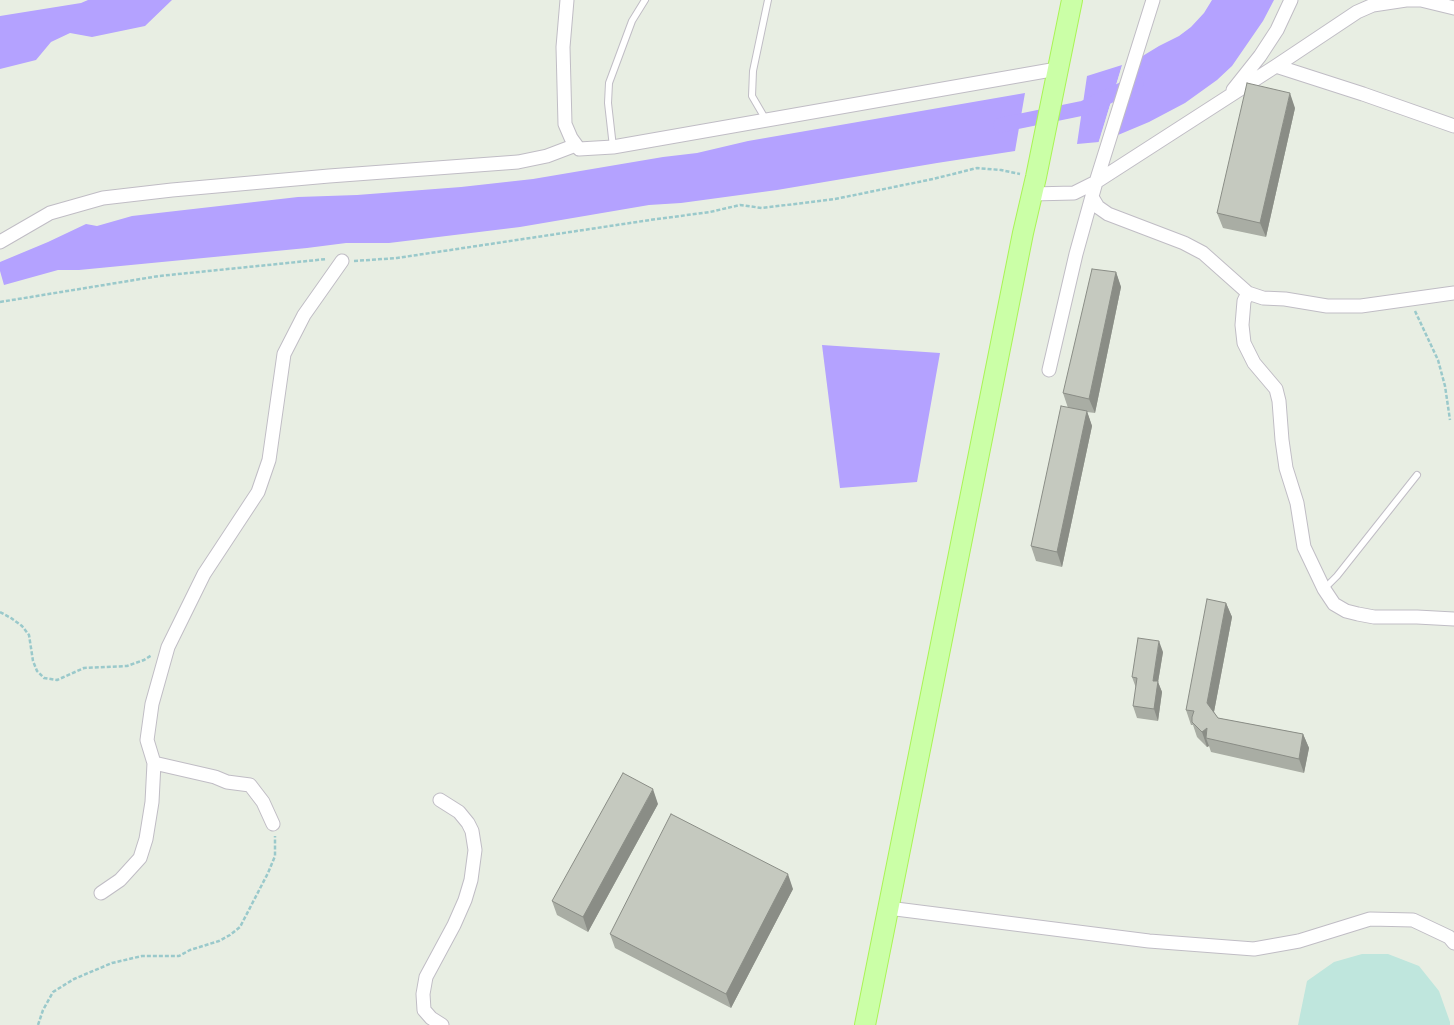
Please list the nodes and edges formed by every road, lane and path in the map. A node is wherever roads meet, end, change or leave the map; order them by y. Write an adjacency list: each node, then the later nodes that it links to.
1 (568, 0): 13 (street)
2 (645, 0): 14 (lane)
3 (768, 0): 11 (lane)
4 (1072, 0): 9 (main road)
5 (1153, 0): 15 (street)
6 (1291, 0): 10 (street)
7 (1454, 8): 8 (street)
8 (1276, 66): 10 (street); 12 (street)
9 (1057, 69): 11 (street); 16 (main road)
10 (1227, 98): 15 (street)
11 (766, 120): 14 (street)
12 (1454, 126)
13 (576, 145): 14 (street); 18 (street)
14 (612, 147)
15 (1096, 182): 16 (street); 17 (street)
16 (1034, 185): 19 (path); 35 (main road)
17 (1092, 197): 20 (street); 24 (street)
18 (0, 242)
19 (342, 261): 23 (path); 30 (street)
20 (1248, 293): 22 (street); 27 (street)
21 (1454, 293): 22 (street)
22 (1410, 300): 25 (path)
23 (0, 302)
24 (1049, 370)
25 (1450, 420)
26 (1417, 475): 27 (lane)
27 (1324, 590): 29 (street)
28 (0, 612): 30 (path)
29 (1454, 619)
30 (174, 635): 31 (street)
31 (154, 763): 33 (street); 34 (street)
32 (440, 800): 38 (street)
33 (273, 824): 37 (path)
34 (101, 893)
35 (888, 908): 36 (street); 39 (main road)
36 (1454, 943)
37 (38, 1025)
38 (442, 1025)
39 (865, 1025)

